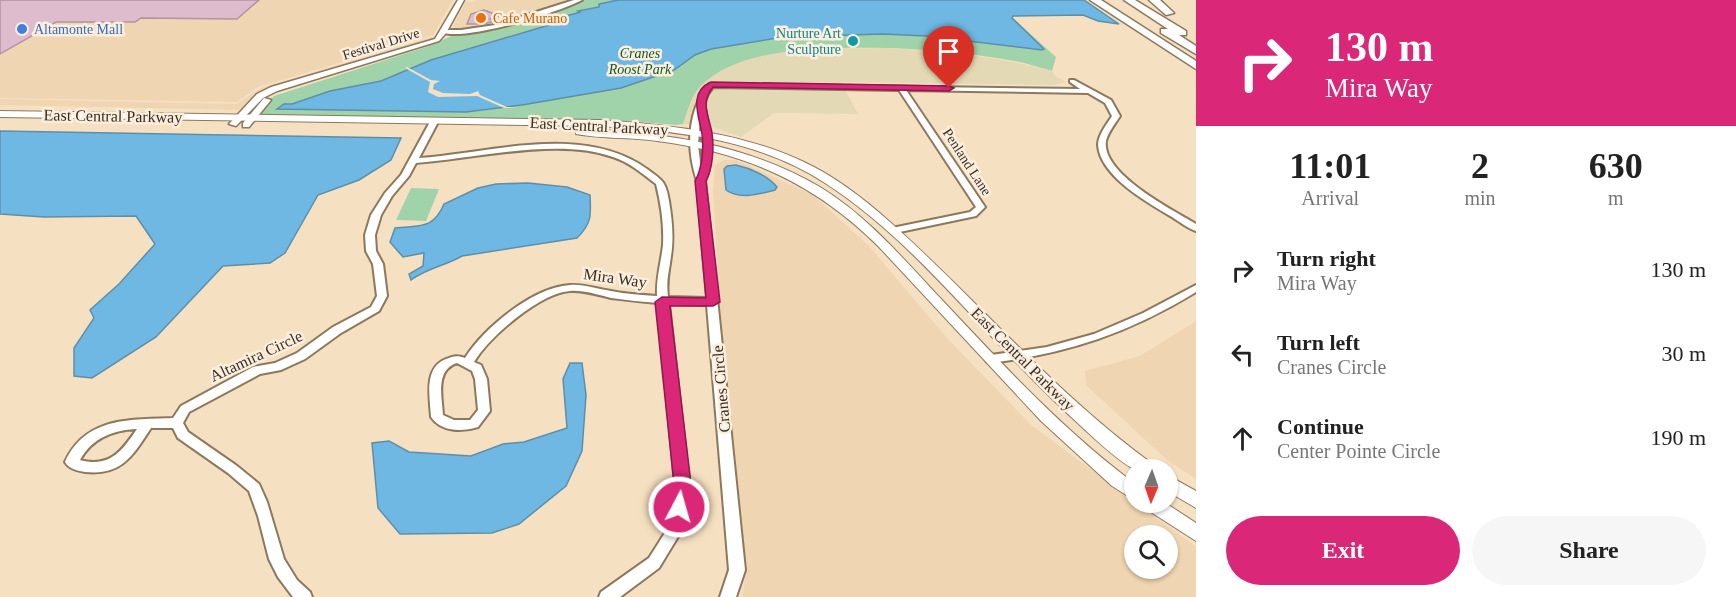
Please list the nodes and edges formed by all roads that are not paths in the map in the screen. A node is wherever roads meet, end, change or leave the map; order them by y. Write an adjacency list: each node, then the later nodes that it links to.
1 (461, 0): 10 (street, Festival Drive)
2 (579, 0): 10 (street)
3 (1096, 0): 13 (highway)
4 (1115, 0): 12 (highway)
5 (1129, 0): 11 (highway)
6 (1147, 0): 8 (highway)
7 (1154, 0): 8 (highway)
8 (1169, 13): 9 (highway)
9 (1187, 23)
10 (444, 32): 20 (street, Festival Drive)
11 (1196, 42)
12 (1196, 51)
13 (1196, 66)
14 (1072, 81): 16 (street)
15 (901, 88): 16 (street); 17 (street); 26 (street, Penland Lane)
16 (1090, 91): 25 (street)
17 (700, 107): 22 (street); 22 (street)
18 (0, 114): 20 (main road, East Central Parkway)
19 (0, 121): 20 (main road, East Central Parkway)
20 (242, 121): 21 (main road, East Central Parkway)
21 (432, 125): 22 (main road, East Central Parkway); 23 (street, Altamira Circle)
22 (700, 139): 24 (street, Cranes Circle); 24 (street, Cranes Circle); 26 (main road, East Central Parkway); 31 (main road, East Central Parkway)
23 (413, 161): 28 (street); 33 (street, Altamira Circle)
24 (701, 181): 29 (street, Cranes Circle)
25 (1196, 228)
26 (895, 230): 30 (main road, East Central Parkway)
27 (1196, 288): 30 (street)
28 (662, 302): 29 (street, Mira Way); 32 (street, Mira Way); 42 (street)
29 (713, 302): 43 (street, Cranes Circle)
30 (1021, 356): 31 (street); 35 (main road, East Central Parkway)
31 (991, 359): 36 (main road, East Central Parkway)
32 (468, 362): 32 (street)
33 (177, 423): 34 (street); 41 (street)
34 (146, 425): 34 (street)
35 (1134, 459)
36 (1124, 485)
37 (1178, 489): 38 (main road)
38 (1196, 500)
39 (1166, 513): 40 (main road)
40 (1196, 533)
41 (304, 597)
42 (607, 597)
43 (728, 597)

